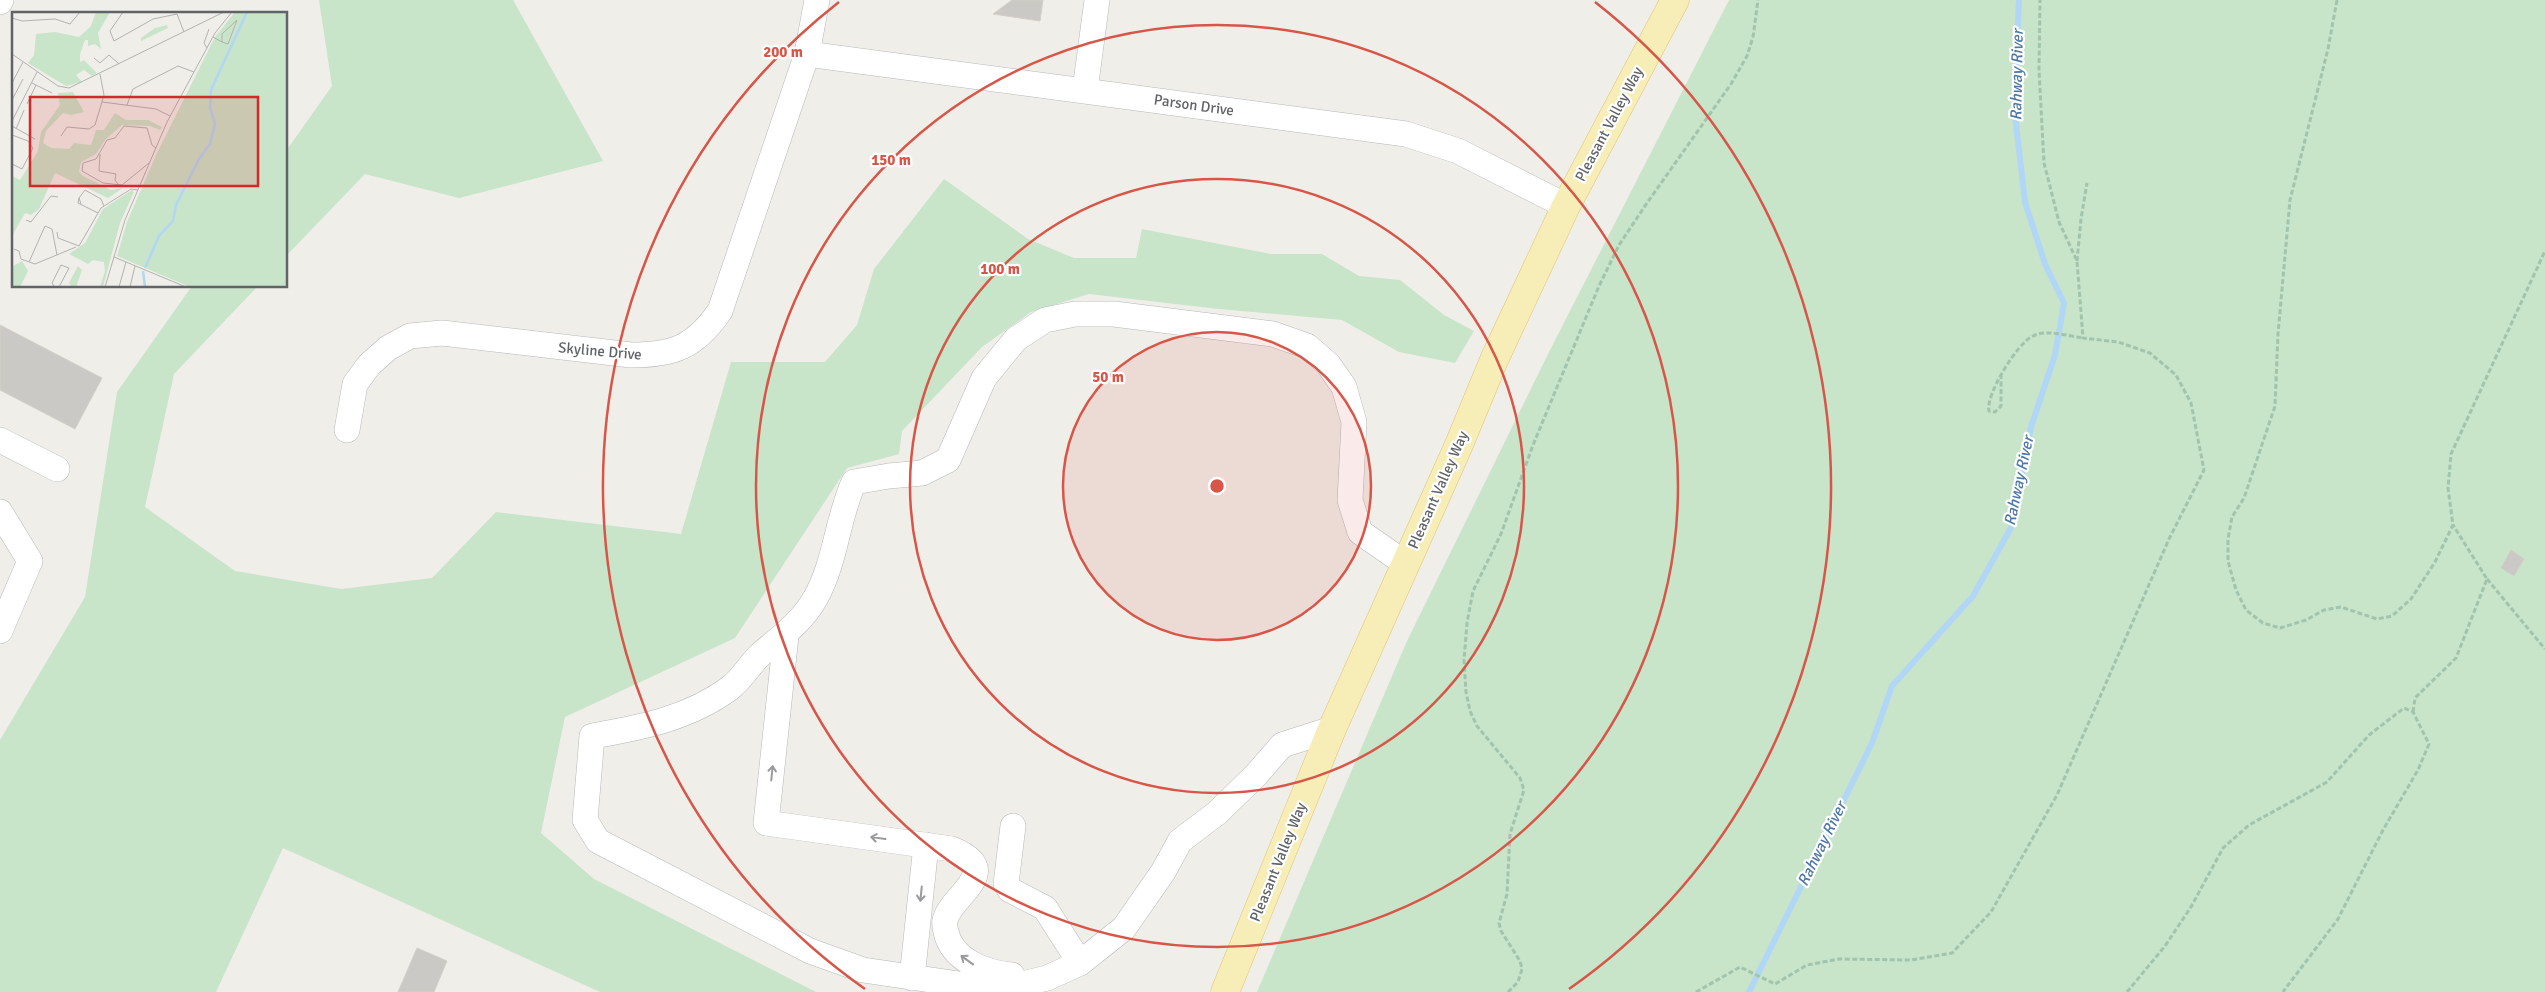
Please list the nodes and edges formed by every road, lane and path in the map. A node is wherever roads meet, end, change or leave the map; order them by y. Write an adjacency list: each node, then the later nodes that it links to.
1 (817, 0): 7 (street, Skyline Drive)
2 (1097, 0): 8 (street)
3 (1675, 0): 10 (main road, Pleasant Valley Way)
4 (1758, 0): 33 (path)
5 (2040, 0): 12 (path)
6 (2337, 0): 19 (path)
7 (807, 54): 8 (street, Parson Drive); 15 (street, Skyline Drive)
8 (1085, 90): 10 (street, Parson Drive)
9 (2087, 183): 12 (path)
10 (1566, 206): 20 (main road, Pleasant Valley Way)
11 (2545, 251): 19 (path)
12 (2077, 261): 13 (path)
13 (2083, 338): 14 (path); 34 (path)
14 (2001, 374): 14 (path)
15 (347, 430)
16 (0, 440): 17 (street)
17 (57, 469)
18 (0, 512): 22 (street)
19 (2453, 525): 21 (path)
20 (1406, 564): 23 (street); 26 (main road, Pleasant Valley Way)
21 (2487, 579): 24 (path); 25 (path)
22 (0, 631)
23 (786, 636): 28 (street, one-way to 23); 30 (street)
24 (2545, 649)
25 (2413, 712): 35 (path); 36 (path)
26 (1332, 729): 29 (street); 32 (main road, Pleasant Valley Way)
27 (1012, 826): 29 (street)
28 (926, 845): 30 (street, one-way to 30); 31 (street, one-way to 28)
29 (1080, 963): 31 (street)
30 (912, 978): 31 (street)
31 (1047, 978)
32 (1225, 992)
33 (1508, 992)
34 (1696, 992)
35 (2127, 992)
36 (2283, 992)

